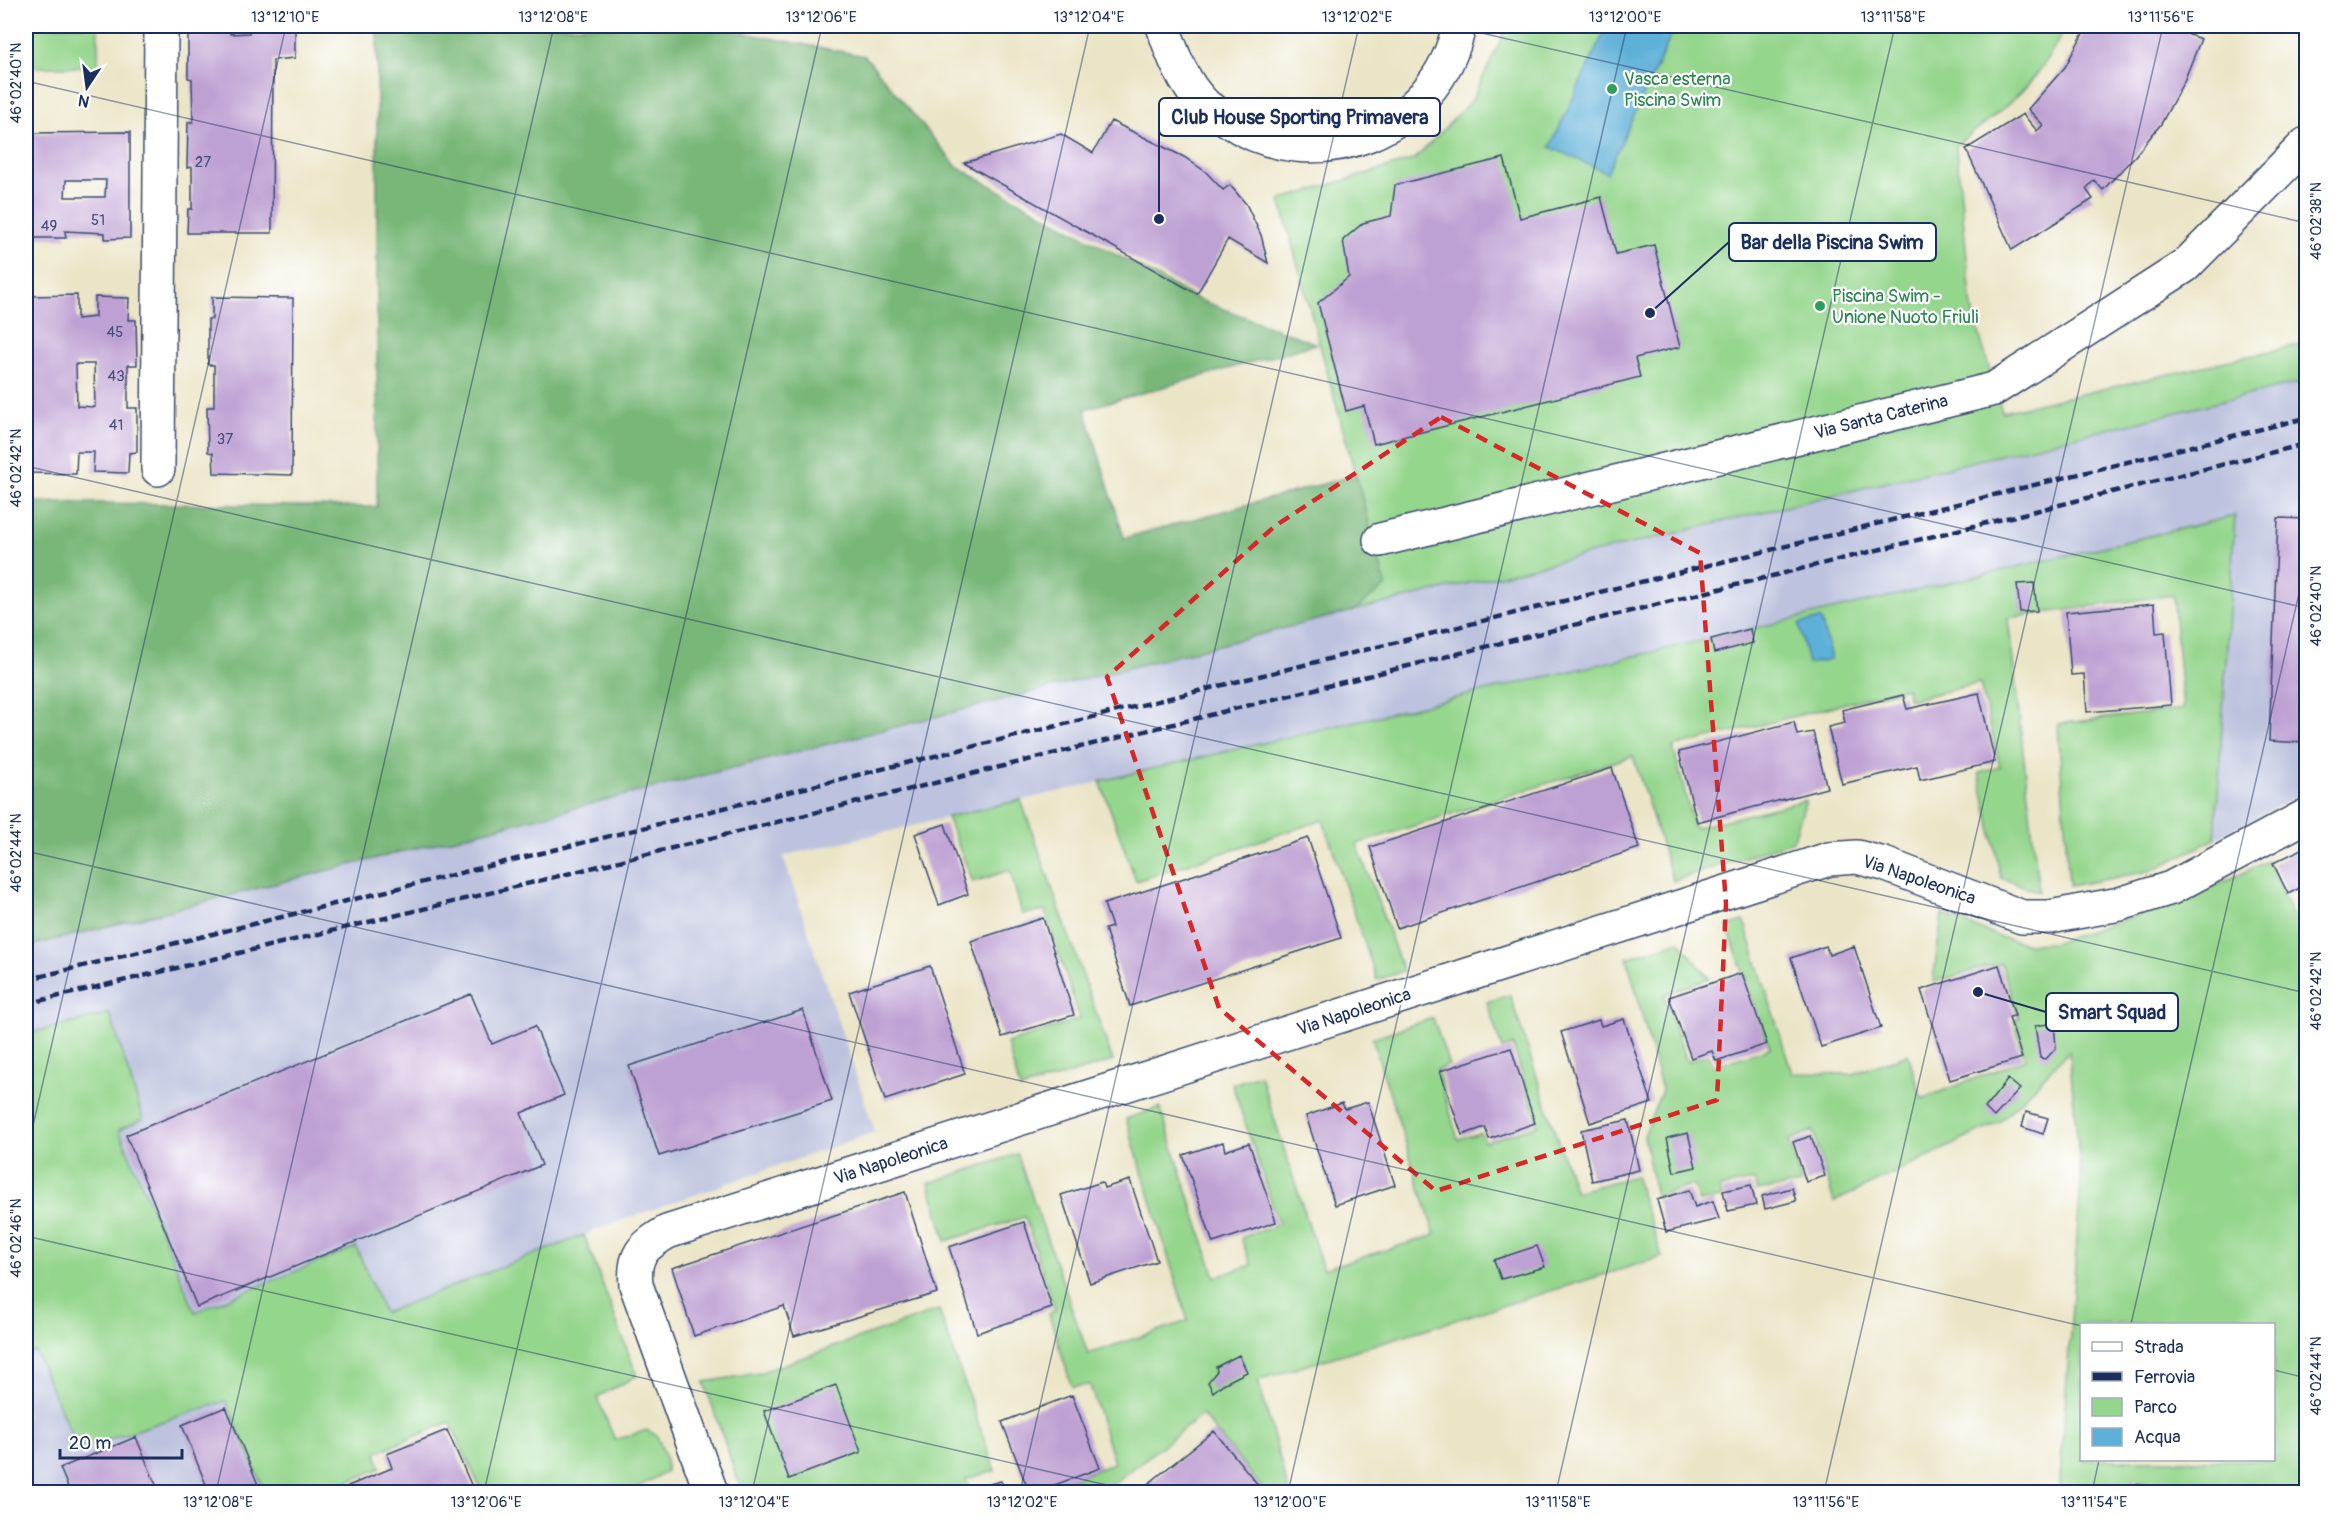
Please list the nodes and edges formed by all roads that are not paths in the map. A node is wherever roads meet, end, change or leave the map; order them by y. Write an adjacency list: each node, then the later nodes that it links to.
1 (161, 26): 5 (street)
2 (1163, 26): 3 (street)
3 (1459, 26)
4 (2307, 144): 6 (street, Via Santa Caterina)
5 (158, 469)
6 (1380, 540)
7 (2307, 816): 8 (street, Via Napoleonica)
8 (711, 1492)

